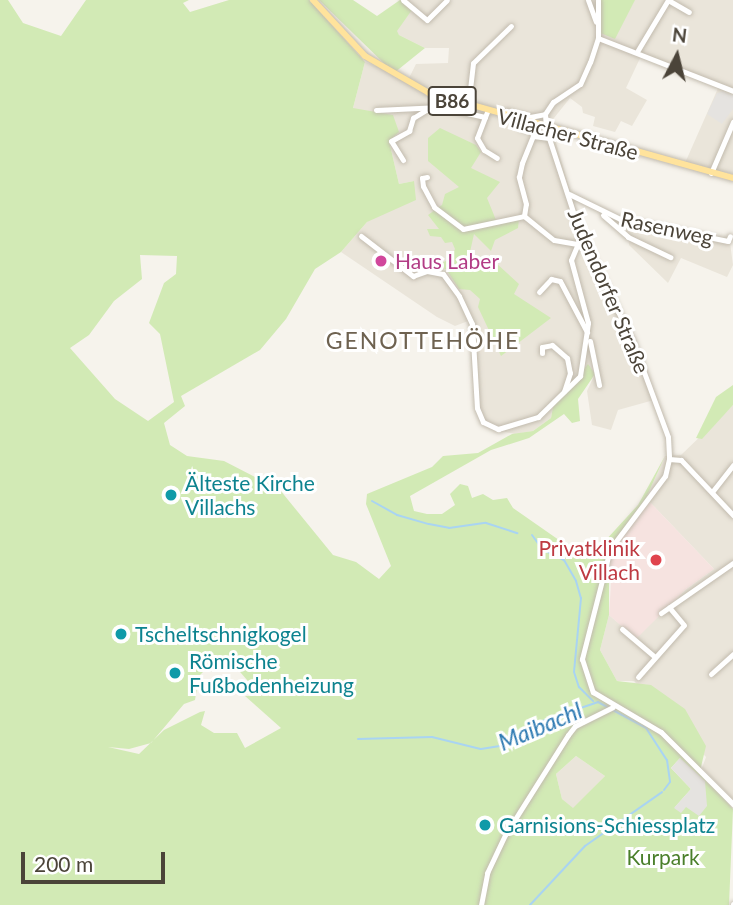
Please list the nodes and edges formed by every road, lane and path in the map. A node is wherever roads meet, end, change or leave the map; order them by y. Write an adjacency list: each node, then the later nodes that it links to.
1 (313, 0): 13 (main road, Villacher Straße / B86)
2 (403, 0): 3 (street)
3 (447, 0)
4 (588, 0): 8 (street)
5 (598, 0): 8 (street)
6 (668, 0): 7 (street); 11 (street)
7 (689, 12)
8 (598, 24): 10 (street)
9 (511, 26): 13 (street)
10 (598, 38): 11 (street); 16 (street)
11 (638, 50): 12 (street)
12 (733, 91)
13 (468, 107): 17 (main road, Villacher Straße / B86)
14 (429, 109): 15 (street); 17 (street); 25 (street)
15 (376, 110)
16 (545, 114): 18 (street); 21 (street, Judendorfer Straße)
17 (486, 115): 18 (main road, Villacher Straße / B86); 24 (street)
18 (503, 117): 21 (main road, Villacher Straße / B86)
19 (733, 122): 26 (street)
20 (522, 128): 22 (street)
21 (546, 129): 23 (street, Judendorfer Straße); 26 (main road, Villacher Straße / B86)
22 (538, 135): 23 (street); 31 (street)
23 (549, 138): 29 (street, Judendorfer Straße)
24 (497, 158)
25 (403, 160)
26 (711, 173): 28 (main road, Villacher Straße / B86)
27 (427, 177): 31 (street)
28 (733, 178)
29 (569, 194): 30 (street, Rasenweg); 33 (street, Judendorfer Straße)
30 (601, 212): 34 (street, Rasenweg); 36 (street, Rasenweg)
31 (524, 216): 35 (street)
32 (361, 236): 41 (street)
33 (581, 236): 35 (street); 42 (street, Judendorfer Straße)
34 (730, 236)
35 (576, 244): 38 (street)
36 (670, 257)
37 (539, 292): 38 (street)
38 (589, 336): 40 (street); 41 (street)
39 (542, 353): 41 (street)
40 (599, 386)
41 (561, 397)
42 (669, 459): 44 (street); 54 (street)
43 (733, 465): 44 (street)
44 (712, 492): 45 (street)
45 (733, 515)
46 (733, 563): 47 (street)
47 (669, 607): 48 (street); 51 (street)
48 (661, 613)
49 (622, 629): 51 (street)
50 (733, 654): 52 (street)
51 (655, 657): 53 (street)
52 (711, 674)
53 (638, 677)
54 (611, 709): 55 (street); 56 (street)
55 (733, 804)
56 (481, 905)

